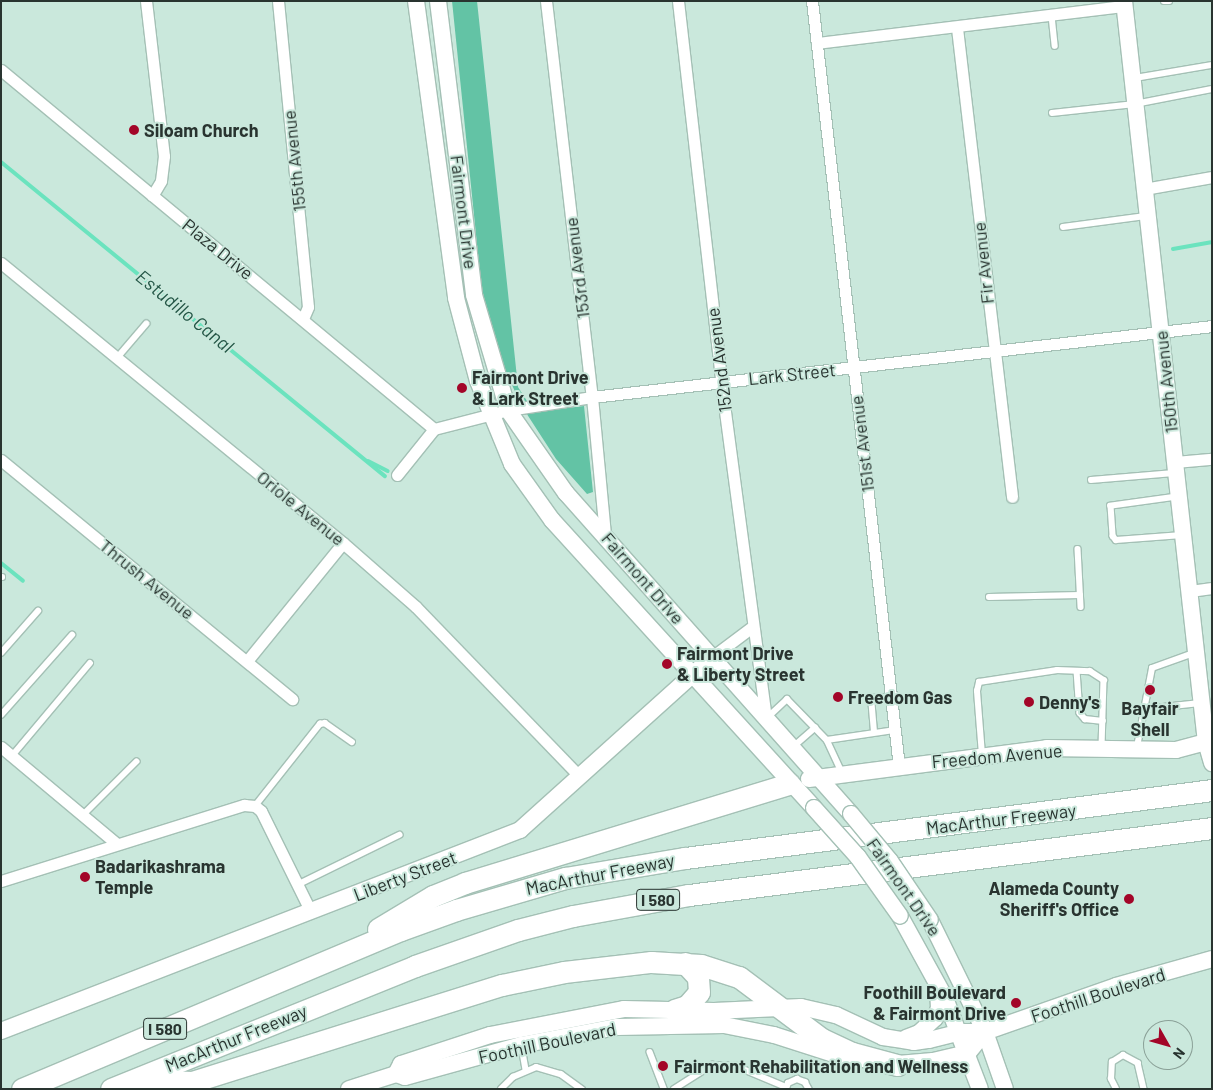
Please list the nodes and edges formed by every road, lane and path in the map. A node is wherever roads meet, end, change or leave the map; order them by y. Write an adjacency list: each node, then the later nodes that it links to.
1 (146, 1): 23 (street)
2 (278, 1): 27 (street, 155th Avenue)
3 (416, 1): 37 (main road, Fairmont Drive)
4 (438, 1): 36 (main road, Fairmont Drive)
5 (546, 1): 35 (street, 153rd Avenue)
6 (678, 1): 34 (street, 152nd Avenue)
7 (812, 1): 13 (street, 151st Avenue)
8 (1164, 1): 9 (lane)
9 (1169, 1)
10 (1124, 4): 11 (street); 17 (main road, 150th Avenue)
11 (1052, 16): 12 (street); 14 (lane)
12 (957, 28): 13 (street); 31 (street, Fir Avenue)
13 (816, 43): 33 (street, 151st Avenue)
14 (1055, 46)
15 (1212, 65): 17 (lane)
16 (1, 70): 23 (street, Plaza Drive)
17 (1132, 78): 19 (main road, 150th Avenue)
18 (1212, 89): 19 (lane)
19 (1135, 104): 20 (lane); 22 (main road, 150th Avenue)
20 (1052, 113)
21 (1212, 177): 22 (street)
22 (1144, 189): 24 (main road, 150th Avenue)
23 (152, 196): 27 (street, Plaza Drive)
24 (1148, 216): 25 (lane); 30 (main road, 150th Avenue)
25 (1063, 227)
26 (1, 263): 32 (street, Oriole Avenue)
27 (303, 318): 38 (street, Plaza Drive)
28 (146, 324): 32 (lane)
29 (1212, 326): 30 (street, Lark Street)
30 (1160, 331): 31 (street, Lark Street); 41 (main road, 150th Avenue)
31 (993, 353): 33 (street, Lark Street); 44 (street, Fir Avenue)
32 (118, 358): 48 (street, Oriole Avenue)
33 (853, 368): 34 (street, Lark Street); 65 (street, 151st Avenue)
34 (721, 382): 35 (street, Lark Street); 56 (street, 152nd Avenue)
35 (592, 397): 36 (street, Lark Street); 46 (street, 153rd Avenue)
36 (508, 410): 37 (street, Lark Street); 46 (main road, Fairmont Drive)
37 (490, 414): 38 (street, Lark Street); 64 (main road, Fairmont Drive)
38 (434, 429): 42 (street)
39 (1212, 459): 41 (street)
40 (1, 460): 61 (street, Thrush Avenue)
41 (1176, 467): 43 (lane); 45 (main road, 150th Avenue)
42 (397, 475)
43 (1091, 480)
44 (1012, 497)
45 (1179, 497): 47 (main road, 150th Avenue); 47 (lane)
46 (605, 534): 60 (main road, Fairmont Drive)
47 (1184, 535): 51 (main road, 150th Avenue)
48 (343, 543): 61 (street); 87 (street, Oriole Avenue)
49 (1078, 549): 52 (lane)
50 (1212, 588): 51 (street)
51 (1190, 591): 58 (main road, 150th Avenue)
52 (1080, 595): 53 (lane); 54 (lane)
53 (989, 597)
54 (1081, 607)
55 (38, 611): 59 (lane)
56 (752, 627): 60 (street, Liberty Street); 70 (street, 152nd Avenue)
57 (72, 635): 69 (lane)
58 (1196, 652): 67 (main road, 150th Avenue); 68 (lane)
59 (1, 653)
60 (712, 657): 64 (main road, Liberty Street); 70 (main road, Fairmont Drive)
61 (247, 661): 66 (street, Thrush Avenue)
62 (90, 663): 83 (lane)
63 (1076, 671): 71 (lane); 71 (lane); 82 (lane)
64 (691, 676): 87 (main road, Liberty Street); 89 (main road, Fairmont Drive)
65 (891, 696): 73 (street, 151st Avenue); 74 (lane)
66 (292, 699)
67 (1202, 703): 68 (lane); 81 (main road, 150th Avenue)
68 (1145, 709): 80 (lane)
69 (1, 715)
70 (766, 718): 72 (lane); 78 (main road, Fairmont Drive)
71 (1103, 721): 79 (lane)
72 (815, 728): 75 (lane); 78 (lane)
73 (895, 730): 74 (lane); 85 (street, 151st Avenue)
74 (874, 732): 75 (lane)
75 (827, 740): 86 (lane)
76 (352, 742): 91 (lane)
77 (1, 747): 83 (street)
78 (792, 747): 88 (main road, Fairmont Drive)
79 (1102, 750): 80 (main road, Freedom Avenue); 82 (main road, Freedom Avenue)
80 (1136, 750): 81 (main road, Freedom Avenue)
81 (1210, 752)
82 (982, 755): 85 (main road, Freedom Avenue)
83 (12, 756): 92 (street)
84 (136, 762): 92 (lane)
85 (899, 767): 86 (main road, Freedom Avenue)
86 (843, 774): 88 (main road, Freedom Avenue)
87 (579, 776): 98 (main road, Liberty Street)
88 (817, 778): 89 (main road, Freedom Avenue); 108 (main road, Fairmont Drive, bridge)
89 (789, 784): 101 (highway); 102 (main road, Fairmont Drive, bridge)
90 (1212, 790): 101 (highway, MacArthur Freeway / I 580)
91 (255, 806): 95 (street); 97 (street)
92 (84, 814): 95 (street)
93 (1212, 828): 116 (highway, MacArthur Freeway / I 580)
94 (399, 836): 97 (lane)
95 (116, 843): 96 (street)
96 (1, 881)
97 (297, 885): 98 (street)
98 (311, 912): 106 (main road, Liberty Street)
99 (1212, 959): 108 (main road, Foothill Boulevard)
100 (686, 962): 103 (highway); 104 (highway); 116 (highway)
101 (309, 969): 118 (highway, MacArthur Freeway / I 580)
102 (938, 984): 107 (main road, Fairmont Drive); 109 (main road)
103 (780, 1007): 104 (main road, Foothill Boulevard); 109 (main road, Foothill Boulevard); 113 (highway)
104 (674, 1010): 105 (main road, Foothill Boulevard)
105 (517, 1028): 110 (main road); 115 (main road, Foothill Boulevard)
106 (1, 1031)
107 (960, 1032): 108 (main road, Foothill Boulevard); 109 (main road, Foothill Boulevard); 112 (main road, Fairmont Drive)
108 (986, 1032): 112 (main road, Foothill Boulevard); 127 (main road, Fairmont Drive)
109 (899, 1041)
110 (521, 1045): 113 (main road, Foothill Boulevard); 114 (lane); 115 (main road, Foothill Boulevard)
111 (650, 1052): 123 (lane)
112 (968, 1053): 113 (main road, Foothill Boulevard); 126 (main road, Fairmont Drive)
113 (897, 1065)
114 (526, 1070): 121 (lane); 122 (lane)
115 (396, 1074): 120 (main road, Foothill Boulevard)
116 (132, 1080): 119 (highway, MacArthur Freeway / I 580)
117 (786, 1088): 124 (lane); 125 (lane)
118 (22, 1089)
119 (111, 1089)
120 (349, 1089)
121 (501, 1089)
122 (582, 1089)
123 (664, 1089)
124 (674, 1089)
125 (809, 1089)
126 (980, 1089)
127 (1005, 1089)
128 (1116, 1089): 129 (lane)
129 (1144, 1089)

